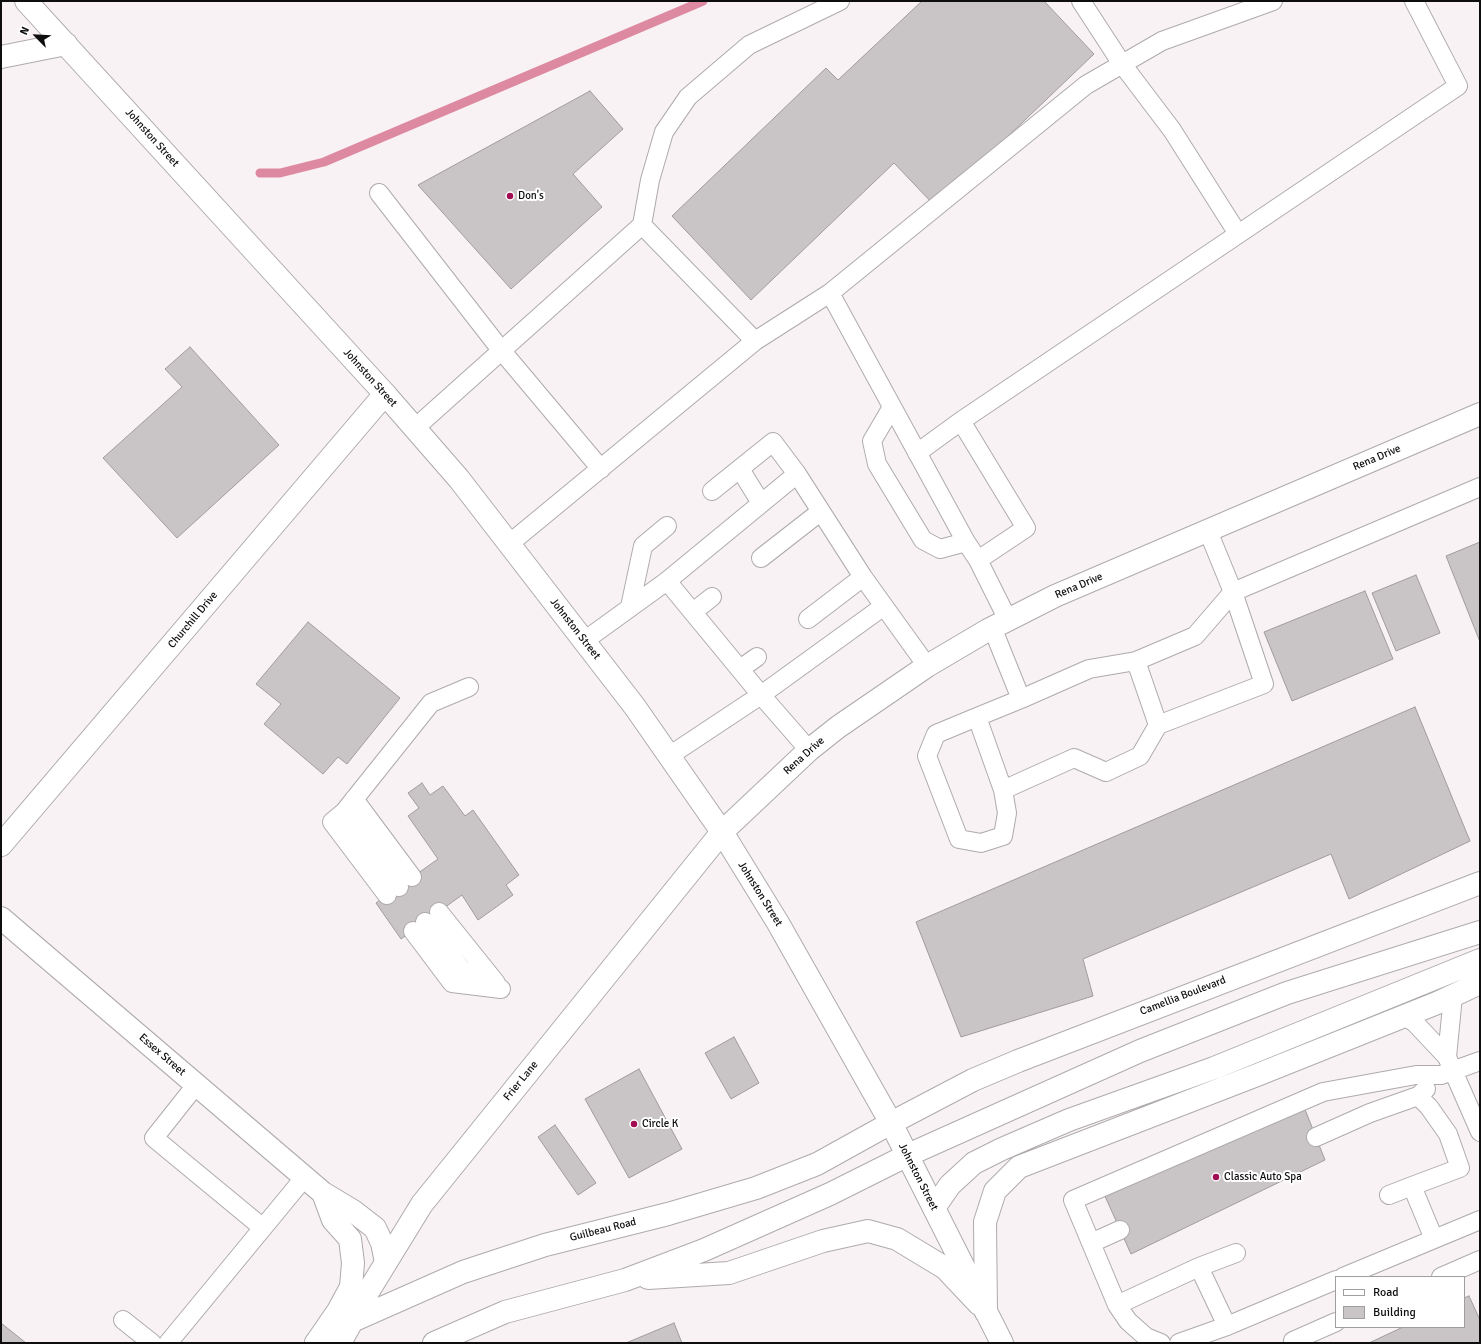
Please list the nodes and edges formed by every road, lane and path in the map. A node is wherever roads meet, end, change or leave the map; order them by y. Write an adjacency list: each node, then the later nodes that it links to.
1 (26, 1): 6 (street, Johnston Street)
2 (840, 1): 10 (lane)
3 (1081, 1): 8 (lane)
4 (1273, 1): 8 (lane)
5 (1414, 1): 11 (lane)
6 (66, 44): 7 (street); 15 (street, Johnston Street)
7 (1, 57)
8 (1122, 64): 11 (lane); 12 (lane)
9 (379, 193): 14 (lane)
10 (642, 225): 13 (lane); 14 (lane)
11 (1238, 234): 18 (lane)
12 (830, 293): 13 (lane); 16 (lane)
13 (754, 341): 21 (lane)
14 (501, 350): 19 (lane); 21 (lane)
15 (385, 394): 19 (street, Johnston Street); 58 (street, Churchill Drive)
16 (892, 407): 20 (lane); 30 (lane)
17 (1480, 414): 29 (street, Rena Drive)
18 (961, 421): 20 (lane); 33 (lane)
19 (415, 428): 31 (street, Johnston Street)
20 (917, 453): 30 (lane)
21 (601, 469): 31 (lane)
22 (740, 469): 23 (lane); 25 (lane); 26 (lane)
23 (797, 474): 26 (lane); 27 (lane)
24 (1480, 487): 36 (lane)
25 (712, 491)
26 (761, 503): 35 (lane)
27 (820, 512): 32 (lane); 34 (lane)
28 (667, 526): 39 (lane)
29 (1208, 531): 36 (lane); 42 (street, Rena Drive)
30 (966, 542): 33 (lane)
31 (509, 544): 43 (street, Johnston Street)
32 (761, 558)
33 (978, 560): 42 (lane)
34 (863, 577): 38 (lane); 41 (lane)
35 (667, 581): 39 (lane); 40 (lane)
36 (1233, 592): 45 (lane); 52 (lane)
37 (712, 597): 40 (lane)
38 (884, 606): 46 (lane); 49 (lane)
39 (630, 608): 43 (lane)
40 (693, 612): 47 (lane)
41 (808, 619)
42 (1000, 624): 46 (street, Rena Drive); 50 (lane)
43 (584, 641): 54 (street, Johnston Street)
44 (757, 657): 47 (lane)
45 (1136, 661): 50 (lane); 52 (lane)
46 (927, 666): 53 (street, Rena Drive)
47 (740, 669): 49 (lane)
48 (469, 687): 56 (lane)
49 (761, 695): 53 (lane); 54 (lane)
50 (1021, 699): 51 (lane)
51 (977, 717): 55 (lane); 55 (lane)
52 (1158, 725): 55 (lane)
53 (809, 750): 57 (street, Rena Drive)
54 (669, 756): 57 (street, Johnston Street)
55 (1003, 790)
56 (349, 805): 56 (lane)
57 (722, 832): 71 (street, Johnston Street); 87 (street, Frier Lane)
58 (1, 845)
59 (1480, 883): 71 (street, Camellia Boulevard)
60 (1, 918): 69 (street, Essex Street)
61 (1480, 932): 74 (street)
62 (1480, 960): 79 (street)
63 (463, 970): 63 (lane); 63 (lane)
64 (1480, 983): 65 (street)
65 (1453, 996): 66 (street); 68 (lane)
66 (1403, 1015): 68 (lane); 94 (street)
67 (1480, 1061): 68 (lane)
68 (1447, 1068): 70 (lane); 72 (lane); 84 (lane)
69 (196, 1085): 75 (street, Essex Street); 81 (lane)
70 (1418, 1096): 73 (lane); 76 (lane)
71 (891, 1122): 74 (street, Johnston Street); 96 (street, Guilbeau Road)
72 (1480, 1132)
73 (1316, 1137)
74 (908, 1155): 79 (street, Johnston Street); 91 (street)
75 (304, 1178): 77 (street, Essex Street); 81 (lane)
76 (1412, 1186): 78 (lane); 83 (lane)
77 (322, 1193): 87 (street, Essex Street); 101 (street, Essex Street)
78 (1389, 1195)
79 (934, 1208): 94 (street, Johnston Street)
80 (1480, 1220): 83 (lane)
81 (263, 1228): 100 (lane)
82 (1120, 1230): 84 (lane)
83 (1434, 1239): 89 (lane)
84 (1091, 1243): 93 (lane)
85 (1236, 1253): 88 (lane)
86 (1480, 1260): 90 (lane)
87 (386, 1262): 96 (street, Frier Lane)
88 (1199, 1267): 93 (lane); 98 (lane)
89 (1345, 1276)
90 (1443, 1276)
91 (625, 1280): 94 (street); 103 (street)
92 (1335, 1280): 98 (lane)
93 (1118, 1305): 105 (lane)
94 (986, 1312): 104 (street, Johnston Street)
95 (123, 1320): 99 (lane)
96 (350, 1322): 101 (street, Guilbeau Road); 102 (street, Frier Lane)
97 (1335, 1322): 107 (lane)
98 (1227, 1326): 106 (lane)
99 (152, 1343)
100 (168, 1343)
101 (316, 1343)
102 (340, 1343)
103 (434, 1343)
104 (1002, 1343)
105 (1161, 1343)
106 (1179, 1343)
107 (1293, 1343)

